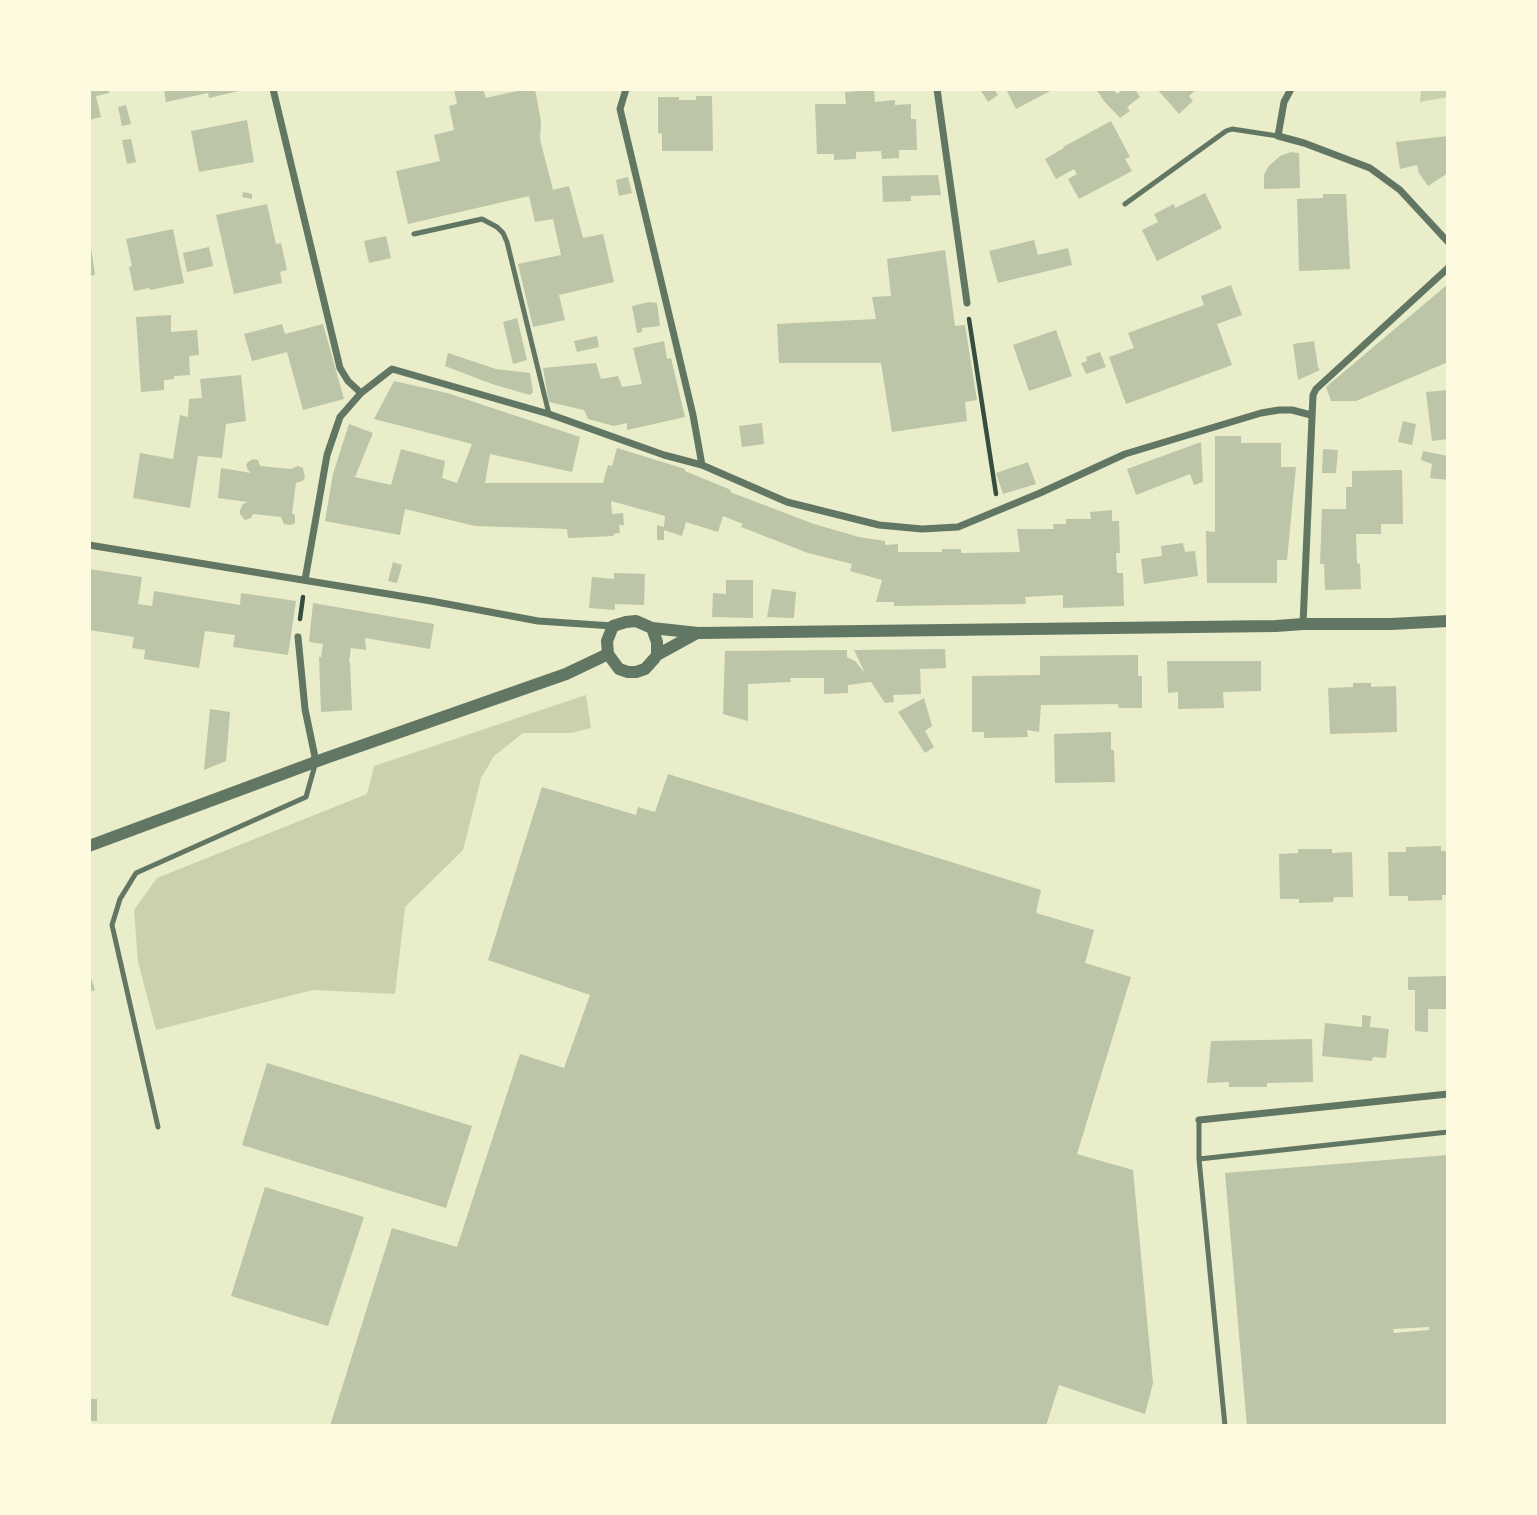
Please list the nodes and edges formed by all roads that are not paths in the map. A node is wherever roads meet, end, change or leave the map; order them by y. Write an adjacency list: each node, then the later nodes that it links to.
1 (273, 89): 11 (street)
2 (937, 89): 10 (street)
3 (1291, 89): 5 (street)
4 (625, 90): 14 (street)
5 (1278, 135): 6 (lane); 8 (street)
6 (1125, 204)
7 (414, 234): 12 (lane)
8 (1448, 242)
9 (1448, 268): 13 (street)
10 (967, 303)
11 (360, 393): 12 (street); 16 (street)
12 (549, 414): 14 (street)
13 (1311, 415): 14 (street); 18 (street)
14 (702, 466)
15 (89, 545): 16 (street)
16 (304, 580): 19 (street)
17 (1448, 621): 18 (street)
18 (1303, 624): 21 (street)
19 (613, 626): 20 (street); 23 (street)
20 (652, 628): 21 (street); 24 (street)
21 (698, 633): 24 (street)
22 (298, 637): 25 (street)
23 (608, 654): 24 (street); 25 (street)
24 (657, 655)
25 (316, 762): 26 (street); 29 (lane)
26 (89, 846)
27 (1448, 1094): 28 (street)
28 (1199, 1120): 31 (lane)
29 (158, 1127)
30 (1448, 1132): 31 (lane)
31 (1199, 1159): 32 (lane)
32 (1225, 1426)

